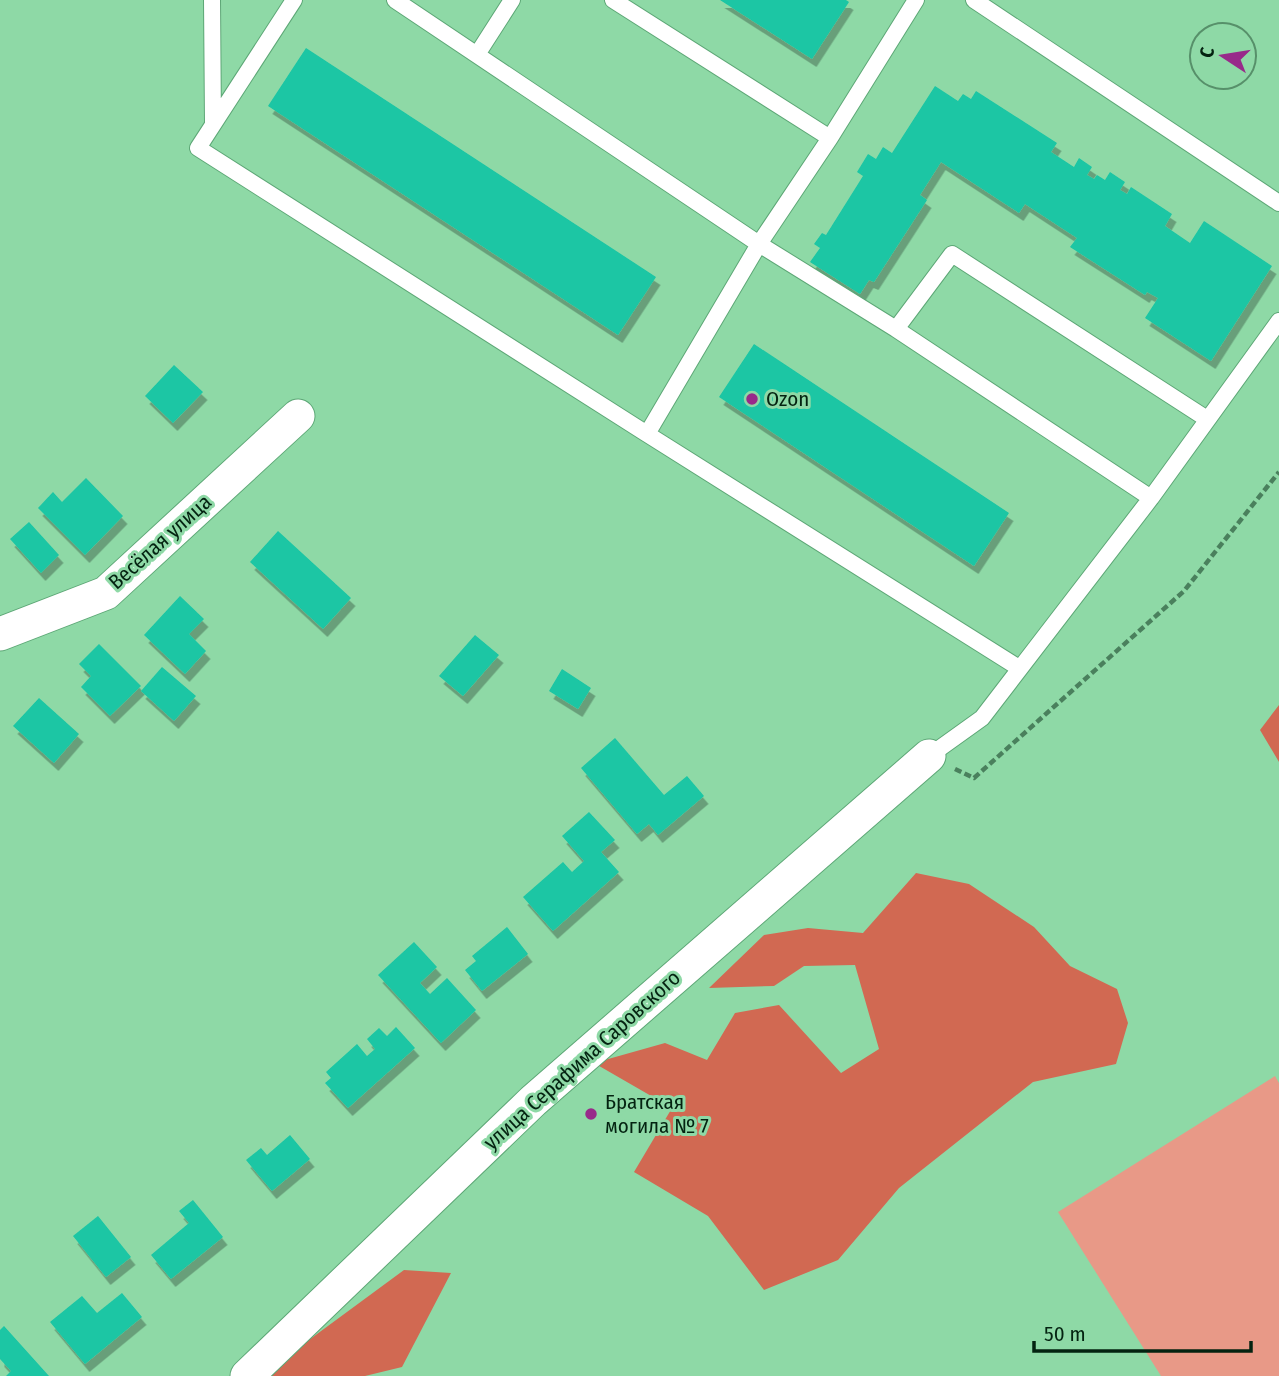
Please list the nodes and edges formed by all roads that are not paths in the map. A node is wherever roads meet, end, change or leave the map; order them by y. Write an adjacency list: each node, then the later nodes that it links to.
1 (212, 0): 9 (lane)
2 (294, 0): 9 (lane)
3 (395, 0): 8 (lane)
4 (512, 0): 8 (lane)
5 (613, 0): 10 (lane)
6 (916, 0): 10 (lane)
7 (974, 0): 11 (lane)
8 (478, 53): 12 (lane)
9 (213, 124): 17 (lane)
10 (830, 138): 12 (lane)
11 (1279, 203)
12 (759, 244): 14 (lane); 17 (lane)
13 (1279, 321): 16 (lane)
14 (896, 329): 16 (lane); 18 (lane)
15 (299, 416): 19 (street, Весёлая улица)
16 (1207, 419): 18 (lane)
17 (647, 434): 20 (lane)
18 (1151, 498): 20 (lane)
19 (0, 634)
20 (1018, 668): 21 (lane)
21 (929, 756): 22 (street, улица Серафима Саровского)
22 (247, 1376)

